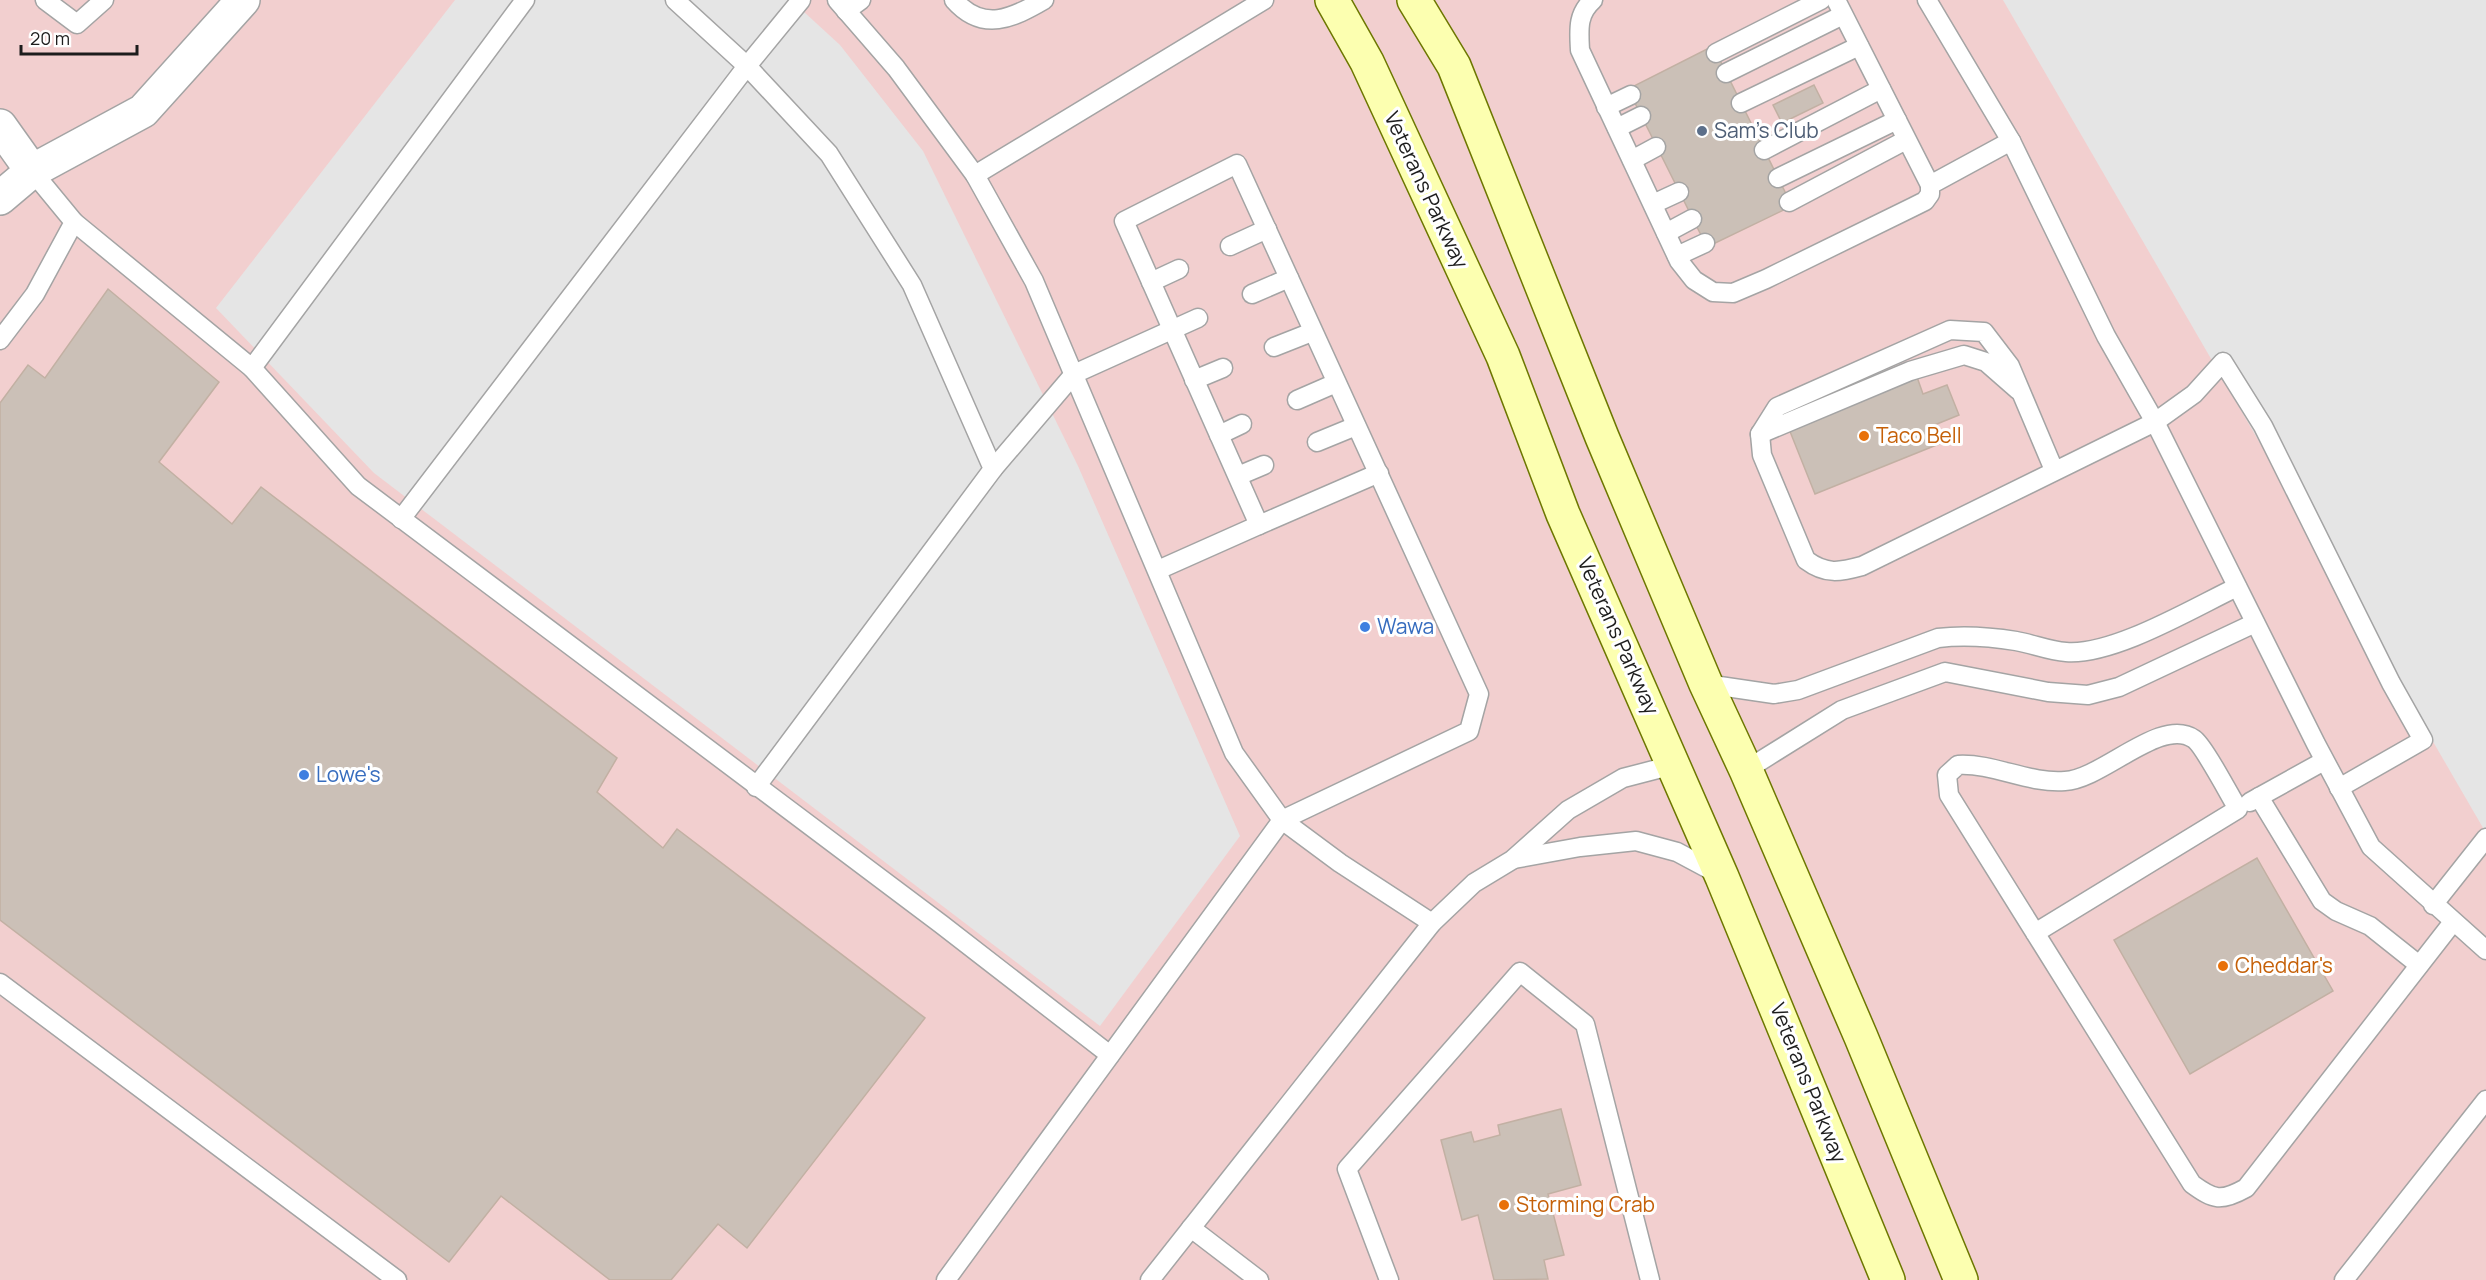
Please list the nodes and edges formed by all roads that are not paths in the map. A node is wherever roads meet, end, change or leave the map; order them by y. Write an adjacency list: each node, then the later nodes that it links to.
1 (45, 0): 2 (lane)
2 (104, 0)
3 (243, 0): 35 (street)
4 (525, 0): 59 (lane)
5 (675, 0): 20 (lane)
6 (801, 0): 20 (lane)
7 (861, 0): 16 (lane)
8 (954, 0): 9 (lane)
9 (1044, 0)
10 (1264, 0): 36 (lane)
11 (1332, 0): 84 (main road, Veterans Parkway)
12 (1414, 0): 82 (main road)
13 (1593, 0): 25 (lane)
14 (1821, 0): 19 (lane)
15 (1927, 0): 31 (lane)
16 (842, 5): 36 (lane)
17 (1839, 7): 18 (lane); 21 (lane)
18 (1859, 46): 22 (lane); 24 (lane)
19 (1716, 53)
20 (747, 66): 73 (lane); 77 (lane)
21 (1726, 73)
22 (1881, 89): 27 (lane); 33 (lane)
23 (1631, 95): 25 (lane)
24 (1741, 103)
25 (1606, 107): 29 (lane)
26 (1641, 116): 29 (lane)
27 (1896, 120): 30 (lane); 37 (lane)
28 (0, 126): 35 (street)
29 (1617, 128): 34 (lane)
30 (1906, 140): 38 (lane); 41 (lane)
31 (2011, 141): 38 (lane); 66 (lane)
32 (1656, 147): 34 (lane)
33 (1764, 150)
34 (1632, 160): 42 (lane)
35 (32, 171): 40 (street); 44 (lane)
36 (975, 175): 61 (lane)
37 (1778, 178)
38 (1930, 185): 49 (lane)
39 (1679, 192): 42 (lane)
40 (0, 198)
41 (1790, 202)
42 (1653, 204): 46 (lane)
43 (1692, 219): 46 (lane)
44 (74, 222): 57 (lane); 59 (lane)
45 (1267, 229): 48 (lane); 51 (lane); 52 (lane)
46 (1666, 233): 49 (lane)
47 (1705, 243): 49 (lane)
48 (1230, 246)
49 (1677, 256)
50 (1179, 269): 52 (lane)
51 (1289, 278): 53 (lane); 56 (lane)
52 (1151, 282): 55 (lane)
53 (1252, 294)
54 (1198, 318): 55 (lane)
55 (1172, 330): 61 (lane); 62 (lane)
56 (1312, 332): 58 (lane); 63 (lane)
57 (0, 340)
58 (1274, 347)
59 (252, 368): 77 (lane)
60 (1223, 368): 62 (lane)
61 (1074, 374): 73 (lane); 79 (lane)
62 (1194, 380): 70 (lane)
63 (1336, 383): 65 (lane); 68 (lane)
64 (2022, 393): 69 (lane); 69 (lane); 74 (lane)
65 (1296, 400)
66 (2154, 422): 74 (lane); 80 (lane); 87 (lane)
67 (1242, 424): 70 (lane)
68 (1356, 426): 71 (lane); 75 (lane)
69 (1760, 434): 74 (lane)
70 (1219, 435): 76 (lane)
71 (1317, 442)
72 (1264, 465): 76 (lane)
73 (993, 469): 86 (lane)
74 (2054, 470)
75 (1379, 473): 78 (lane); 90 (lane)
76 (1238, 476): 78 (lane)
77 (401, 519): 86 (lane)
78 (1259, 525): 79 (lane)
79 (1158, 570): 90 (lane)
80 (2237, 587): 81 (lane); 82 (lane)
81 (2255, 623): 83 (lane); 85 (lane)
82 (1706, 684): 85 (main road)
83 (2324, 761): 87 (lane); 88 (lane)
84 (1673, 765): 92 (lane); 93 (main road, Veterans Parkway)
85 (1746, 770): 111 (main road)
86 (756, 787): 101 (lane)
87 (2339, 788): 94 (lane)
88 (2259, 797): 89 (lane); 99 (lane)
89 (2238, 809): 97 (lane); 97 (lane)
90 (1282, 820): 96 (lane); 101 (lane)
91 (2486, 838): 94 (lane)
92 (1512, 860): 93 (lane); 96 (lane)
93 (1722, 877): 110 (main road, Veterans Parkway)
94 (2433, 905): 95 (lane)
95 (2453, 922): 98 (lane); 99 (lane)
96 (1432, 923): 103 (lane)
97 (2035, 933): 99 (lane)
98 (2486, 950)
99 (2419, 965)
100 (0, 983): 104 (lane)
101 (1110, 1055): 105 (lane)
102 (2486, 1100): 112 (lane)
103 (1191, 1228): 106 (lane); 107 (lane)
104 (397, 1280)
105 (946, 1280)
106 (1150, 1280)
107 (1259, 1280)
108 (1389, 1280): 109 (lane)
109 (1650, 1280)
110 (1888, 1280)
111 (1961, 1280)
112 (2343, 1280)

